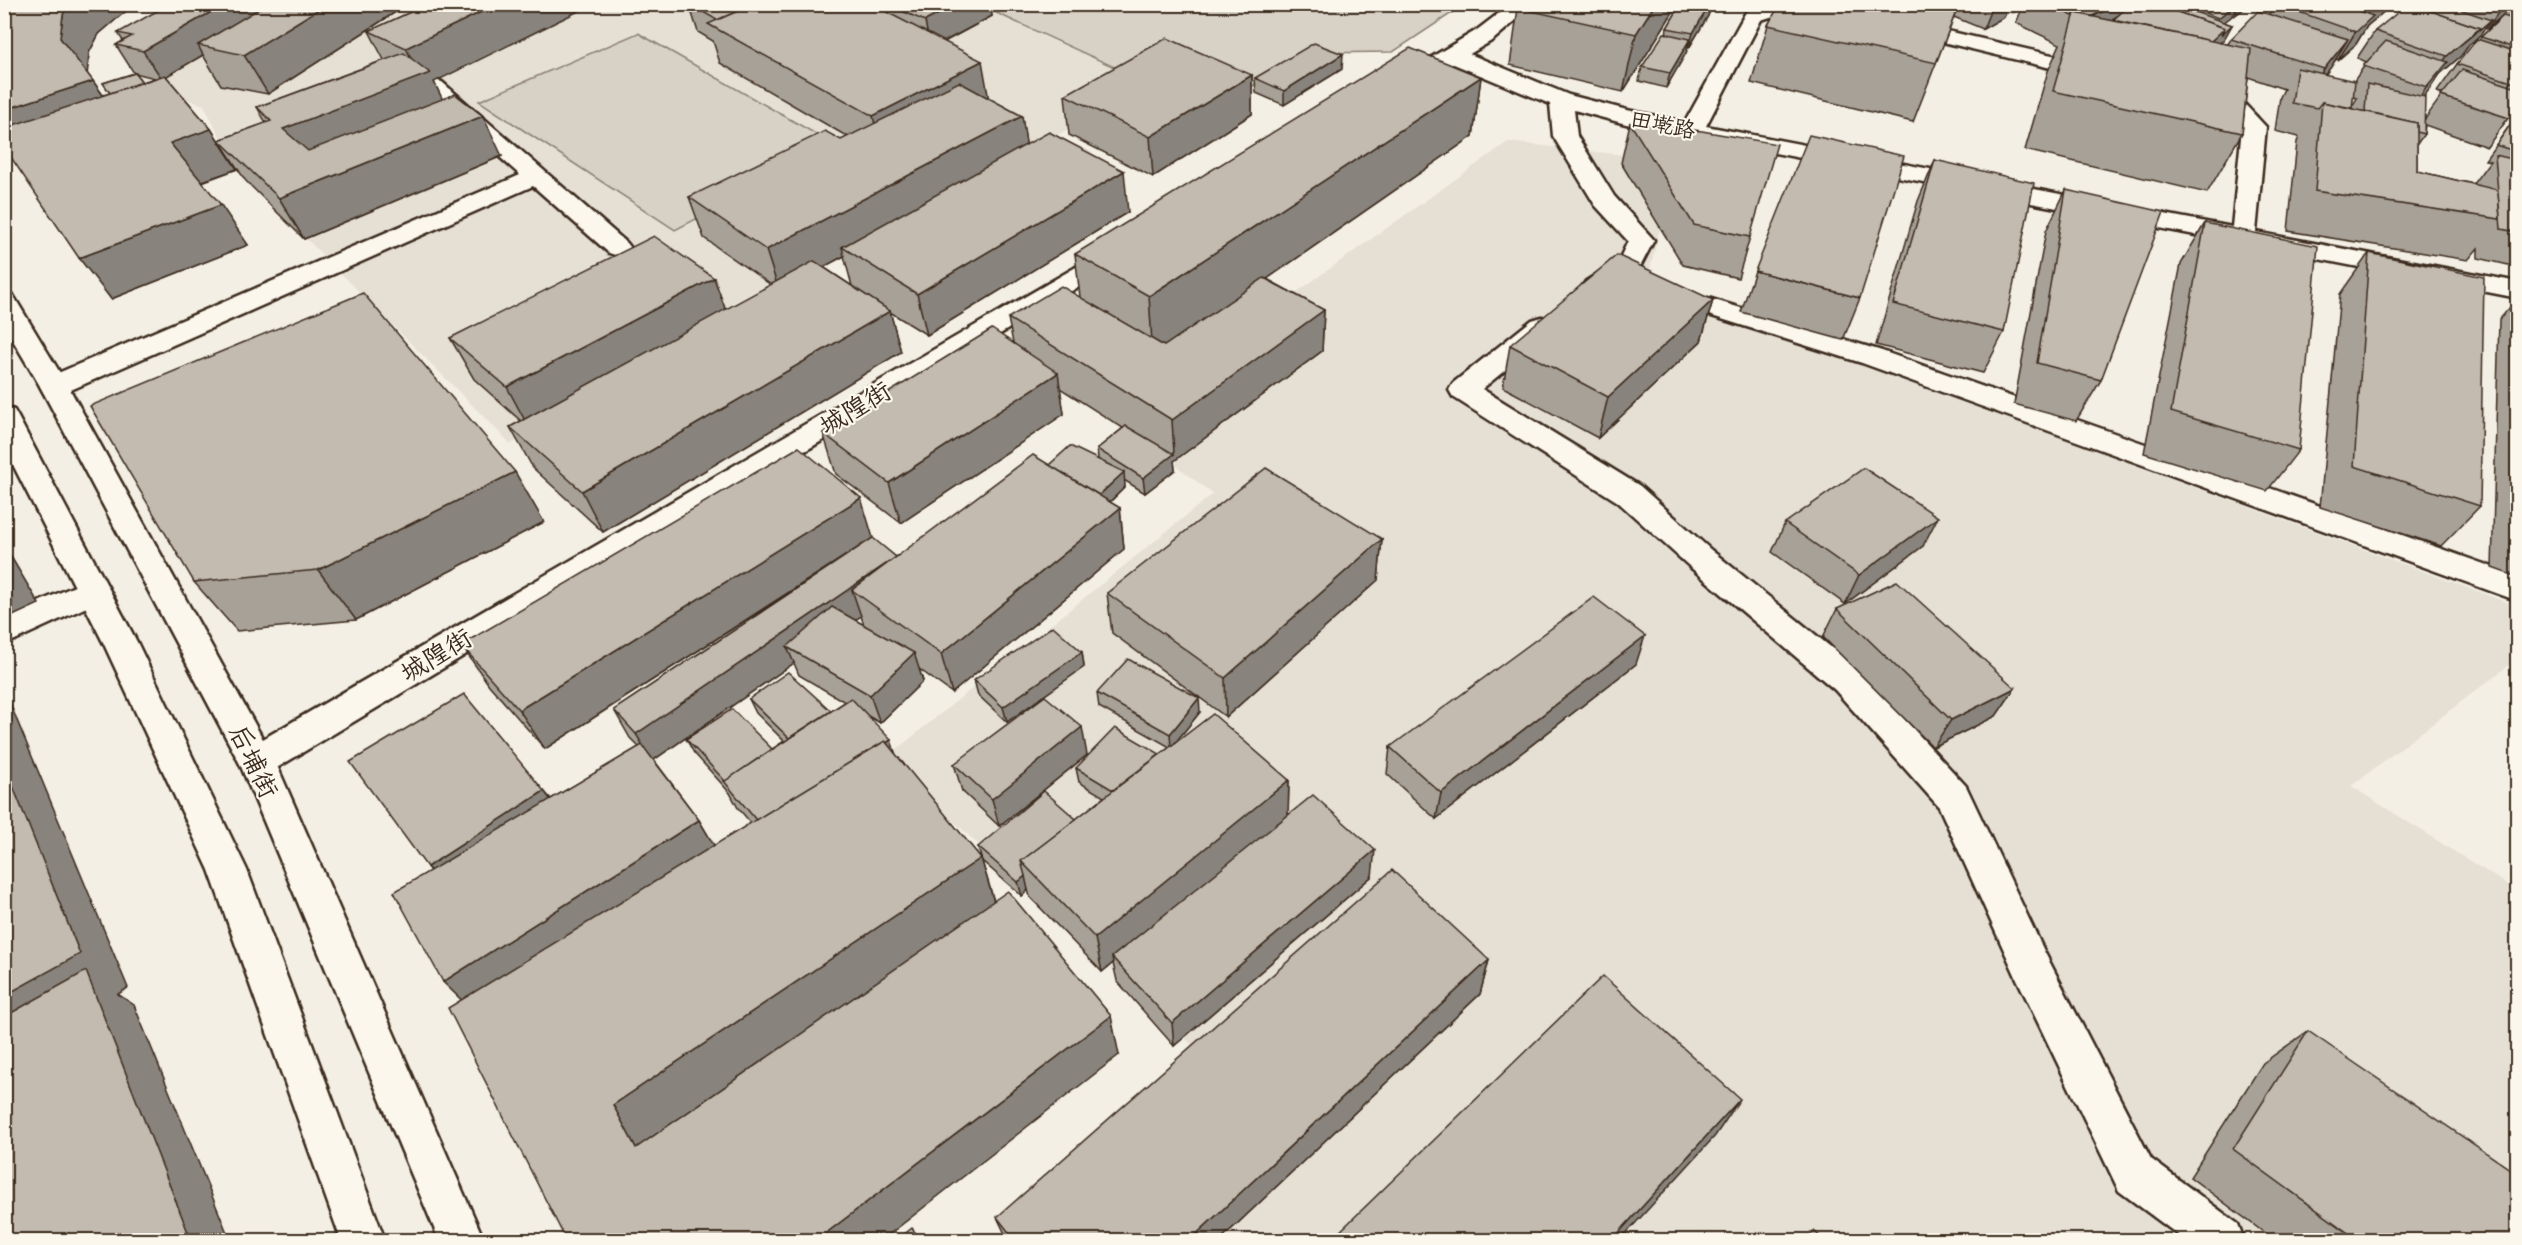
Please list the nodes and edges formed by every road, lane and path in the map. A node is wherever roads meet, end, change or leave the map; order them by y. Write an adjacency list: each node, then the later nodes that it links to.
1 (1525, 4): 4 (street)
2 (1792, 4): 10 (street)
3 (1886, 23): 5 (street)
4 (1452, 55): 8 (street); 9 (street, 田墘路)
5 (2116, 76)
6 (434, 87): 11 (street)
7 (2185, 92): 13 (street)
8 (1380, 98)
9 (1561, 100): 10 (street, 田墘路); 26 (street)
10 (1692, 129): 13 (street, 田墘路)
11 (537, 176): 14 (street); 18 (street)
12 (1143, 238): 23 (street, 城隍街)
13 (2243, 238): 15 (street, 田墘路)
14 (618, 248)
15 (2517, 290)
16 (4, 301): 18 (street, 后埔街)
17 (1708, 306): 20 (street)
18 (54, 386): 23 (street, 后埔街)
19 (4, 417): 21 (street)
20 (2517, 589)
21 (93, 590): 22 (street); 24 (street)
22 (4, 632)
23 (257, 761): 25 (street, 后埔街)
24 (363, 1240)
25 (462, 1240)
26 (2222, 1240)

